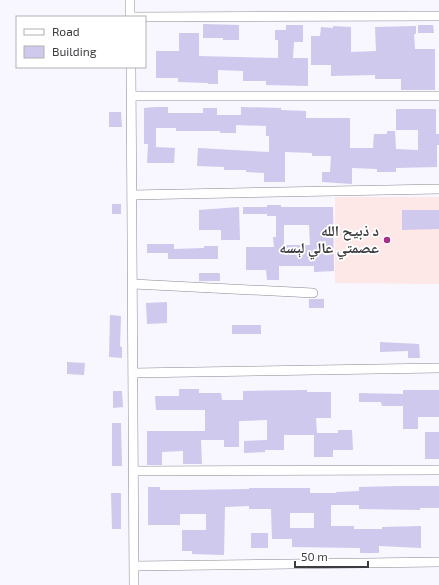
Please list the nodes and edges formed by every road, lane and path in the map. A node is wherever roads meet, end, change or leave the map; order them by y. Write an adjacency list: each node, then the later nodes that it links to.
1 (130, 0): 2 (street)
2 (130, 16)
3 (439, 16): 4 (street)
4 (146, 17)
5 (131, 68): 6 (street)
6 (132, 96): 7 (street); 9 (street)
7 (439, 96)
8 (439, 189): 9 (street)
9 (132, 196): 10 (street)
10 (133, 284): 11 (street); 13 (street)
11 (313, 293)
12 (439, 368): 13 (street)
13 (133, 373): 15 (street)
14 (439, 470): 15 (street)
15 (133, 471): 17 (street)
16 (439, 562): 17 (street)
17 (134, 566): 18 (street)
18 (134, 585)

